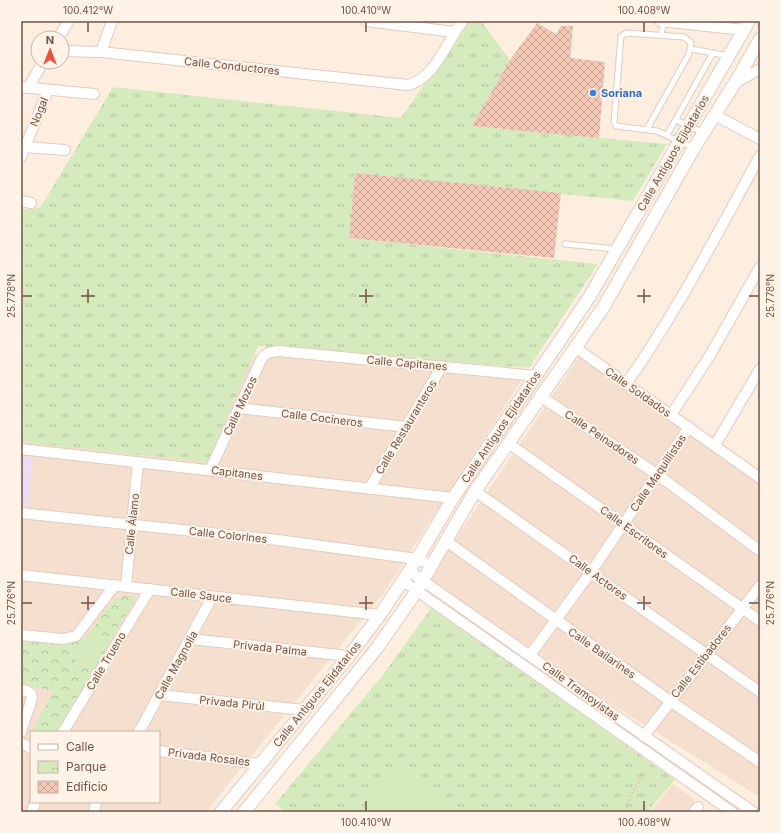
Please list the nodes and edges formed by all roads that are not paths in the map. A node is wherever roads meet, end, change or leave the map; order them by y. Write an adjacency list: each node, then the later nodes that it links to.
1 (69, 21): 8 (street)
2 (112, 21): 14 (street)
3 (366, 21): 9 (street)
4 (463, 21): 9 (street, Calle Conductores)
5 (660, 21): 6 (street)
6 (664, 21): 7 (street); 10 (lane)
7 (747, 26): 16 (street, Calle Antiguos Ejidatarios)
8 (63, 30)
9 (454, 32): 14 (street, Calle Conductores)
10 (661, 35): 12 (lane); 26 (lane)
11 (760, 39): 19 (street, Calle Antiguos Ejidatarios)
12 (691, 49): 15 (lane); 26 (lane)
13 (70, 51): 14 (street, Calle Conductores)
14 (101, 52)
15 (713, 53): 16 (lane); 24 (lane)
16 (730, 56): 25 (street, Calle Antiguos Ejidatarios)
17 (760, 69): 19 (street)
18 (37, 70): 20 (street)
19 (735, 84): 23 (street, Calle Antiguos Ejidatarios)
20 (25, 87): 21 (street)
21 (48, 90): 22 (street); 31 (street, Nogal)
22 (94, 94)
23 (716, 115): 27 (street, Calle Antiguos Ejidatarios); 29 (street)
24 (676, 120): 25 (lane); 28 (lane)
25 (688, 125): 27 (lane); 30 (street, Calle Antiguos Ejidatarios)
26 (647, 129): 28 (lane)
27 (704, 133): 32 (street, Calle Antiguos Ejidatarios)
28 (667, 135): 30 (lane)
29 (760, 139)
30 (679, 140): 32 (lane); 37 (street, Calle Antiguos Ejidatarios)
31 (25, 147): 33 (street); 35 (street, Nogal)
32 (694, 148): 39 (street, Calle Antiguos Ejidatarios)
33 (65, 150)
34 (760, 156): 44 (street)
35 (21, 157)
36 (565, 244): 37 (lane)
37 (617, 250): 43 (street, Calle Antiguos Ejidatarios)
38 (760, 267): 47 (street)
39 (576, 348): 44 (street, Calle Soldados); 45 (street, Calle Antiguos Ejidatarios)
40 (278, 351): 41 (street, Calle Capitanes); 46 (street, Calle Mozos)
41 (442, 366): 43 (street, Calle Capitanes); 48 (street, Calle Restauranteros)
42 (760, 369): 51 (street)
43 (536, 376): 59 (street, Calle Antiguos Ejidatarios)
44 (626, 384): 47 (street, Calle Soldados)
45 (540, 396): 50 (street, Calle Antiguos Ejidatarios); 55 (street, Calle Peinadores)
46 (239, 408): 48 (street, Calle Cocineros); 54 (street, Calle Mozos)
47 (671, 415): 49 (street, Calle Soldados)
48 (406, 427): 57 (street, Calle Restauranteros)
49 (689, 427): 51 (street, Calle Soldados); 55 (street, Calle Maquillistas)
50 (508, 442): 58 (street, Calle Antiguos Ejidatarios); 61 (street, Calle Escritores)
51 (715, 446): 56 (street, Calle Soldados)
52 (21, 449): 53 (street, Capitanes)
53 (138, 462): 54 (street, Capitanes); 62 (street, Calle Álamo)
54 (210, 470): 57 (street, Capitanes)
55 (658, 475): 61 (street, Calle Maquillistas); 64 (street, Calle Peinadores)
56 (760, 478)
57 (369, 489): 59 (street, Capitanes)
58 (476, 491): 63 (street, Calle Antiguos Ejidatarios); 67 (street, Calle Actores)
59 (453, 498): 65 (street, Calle Antiguos Ejidatarios)
60 (21, 513): 62 (street, Calle Colorines)
61 (624, 524): 67 (street, Calle Maquillistas); 76 (street, Calle Escritores)
62 (132, 526): 65 (street, Calle Colorines); 71 (street, Calle Álamo)
63 (446, 541): 66 (street, Calle Antiguos Ejidatarios); 78 (street, Calle Bailarines)
64 (760, 551)
65 (417, 559): 66 (street, Calle Colorines); 69 (street, Calle Antiguos Ejidatarios)
66 (432, 565): 73 (street, Calle Antiguos Ejidatarios)
67 (591, 572): 78 (street, Calle Maquillistas); 83 (street, Calle Actores)
68 (21, 575): 70 (street, Calle Sauce)
69 (406, 576): 73 (street, Calle Tramoyistas); 77 (street, Calle Antiguos Ejidatarios)
70 (115, 585): 71 (street, Calle Sauce); 80 (street)
71 (126, 586): 74 (street, Calle Sauce)
72 (760, 586): 76 (street, Calle Estibadores)
73 (420, 587): 82 (street, Calle Tramoyistas); 100 (street, Calle Antiguos Ejidatarios); 101 (street, Calle Tramoyistas)
74 (150, 589): 75 (street, Calle Sauce); 90 (street, Calle Trueno)
75 (212, 597): 77 (street, Calle Sauce); 81 (street, Calle Magnolia)
76 (742, 609): 79 (street, Calle Escritores); 83 (street, Calle Estibadores)
77 (380, 615): 84 (street, Calle Antiguos Ejidatarios)
78 (555, 620): 82 (street, Calle Maquillistas); 88 (street, Calle Bailarines)
79 (760, 621)
80 (21, 635)
81 (190, 639): 84 (street, Privada Palma); 87 (street, Calle Magnolia)
82 (530, 655): 93 (street, Calle Tramoyistas)
83 (706, 655): 86 (street, Calle Actores); 88 (street, Calle Estibadores)
84 (349, 656): 89 (street, Calle Antiguos Ejidatarios)
85 (21, 690): 92 (street)
86 (760, 692)
87 (159, 695): 89 (street, Privada Pirúl); 91 (street, Calle Magnolia)
88 (670, 701): 93 (street, Calle Estibadores); 97 (street, Calle Bailarines)
89 (304, 710): 98 (street, Calle Antiguos Ejidatarios)
90 (64, 731)
91 (140, 731)
92 (21, 732)
93 (644, 736): 102 (street, Calle Tramoyistas)
94 (21, 743): 95 (street)
95 (30, 748)
96 (160, 751): 98 (street, Privada Rosales)
97 (760, 762)
98 (260, 764): 99 (street, Calle Antiguos Ejidatarios)
99 (221, 812)
100 (244, 812)
101 (732, 812)
102 (753, 812)

